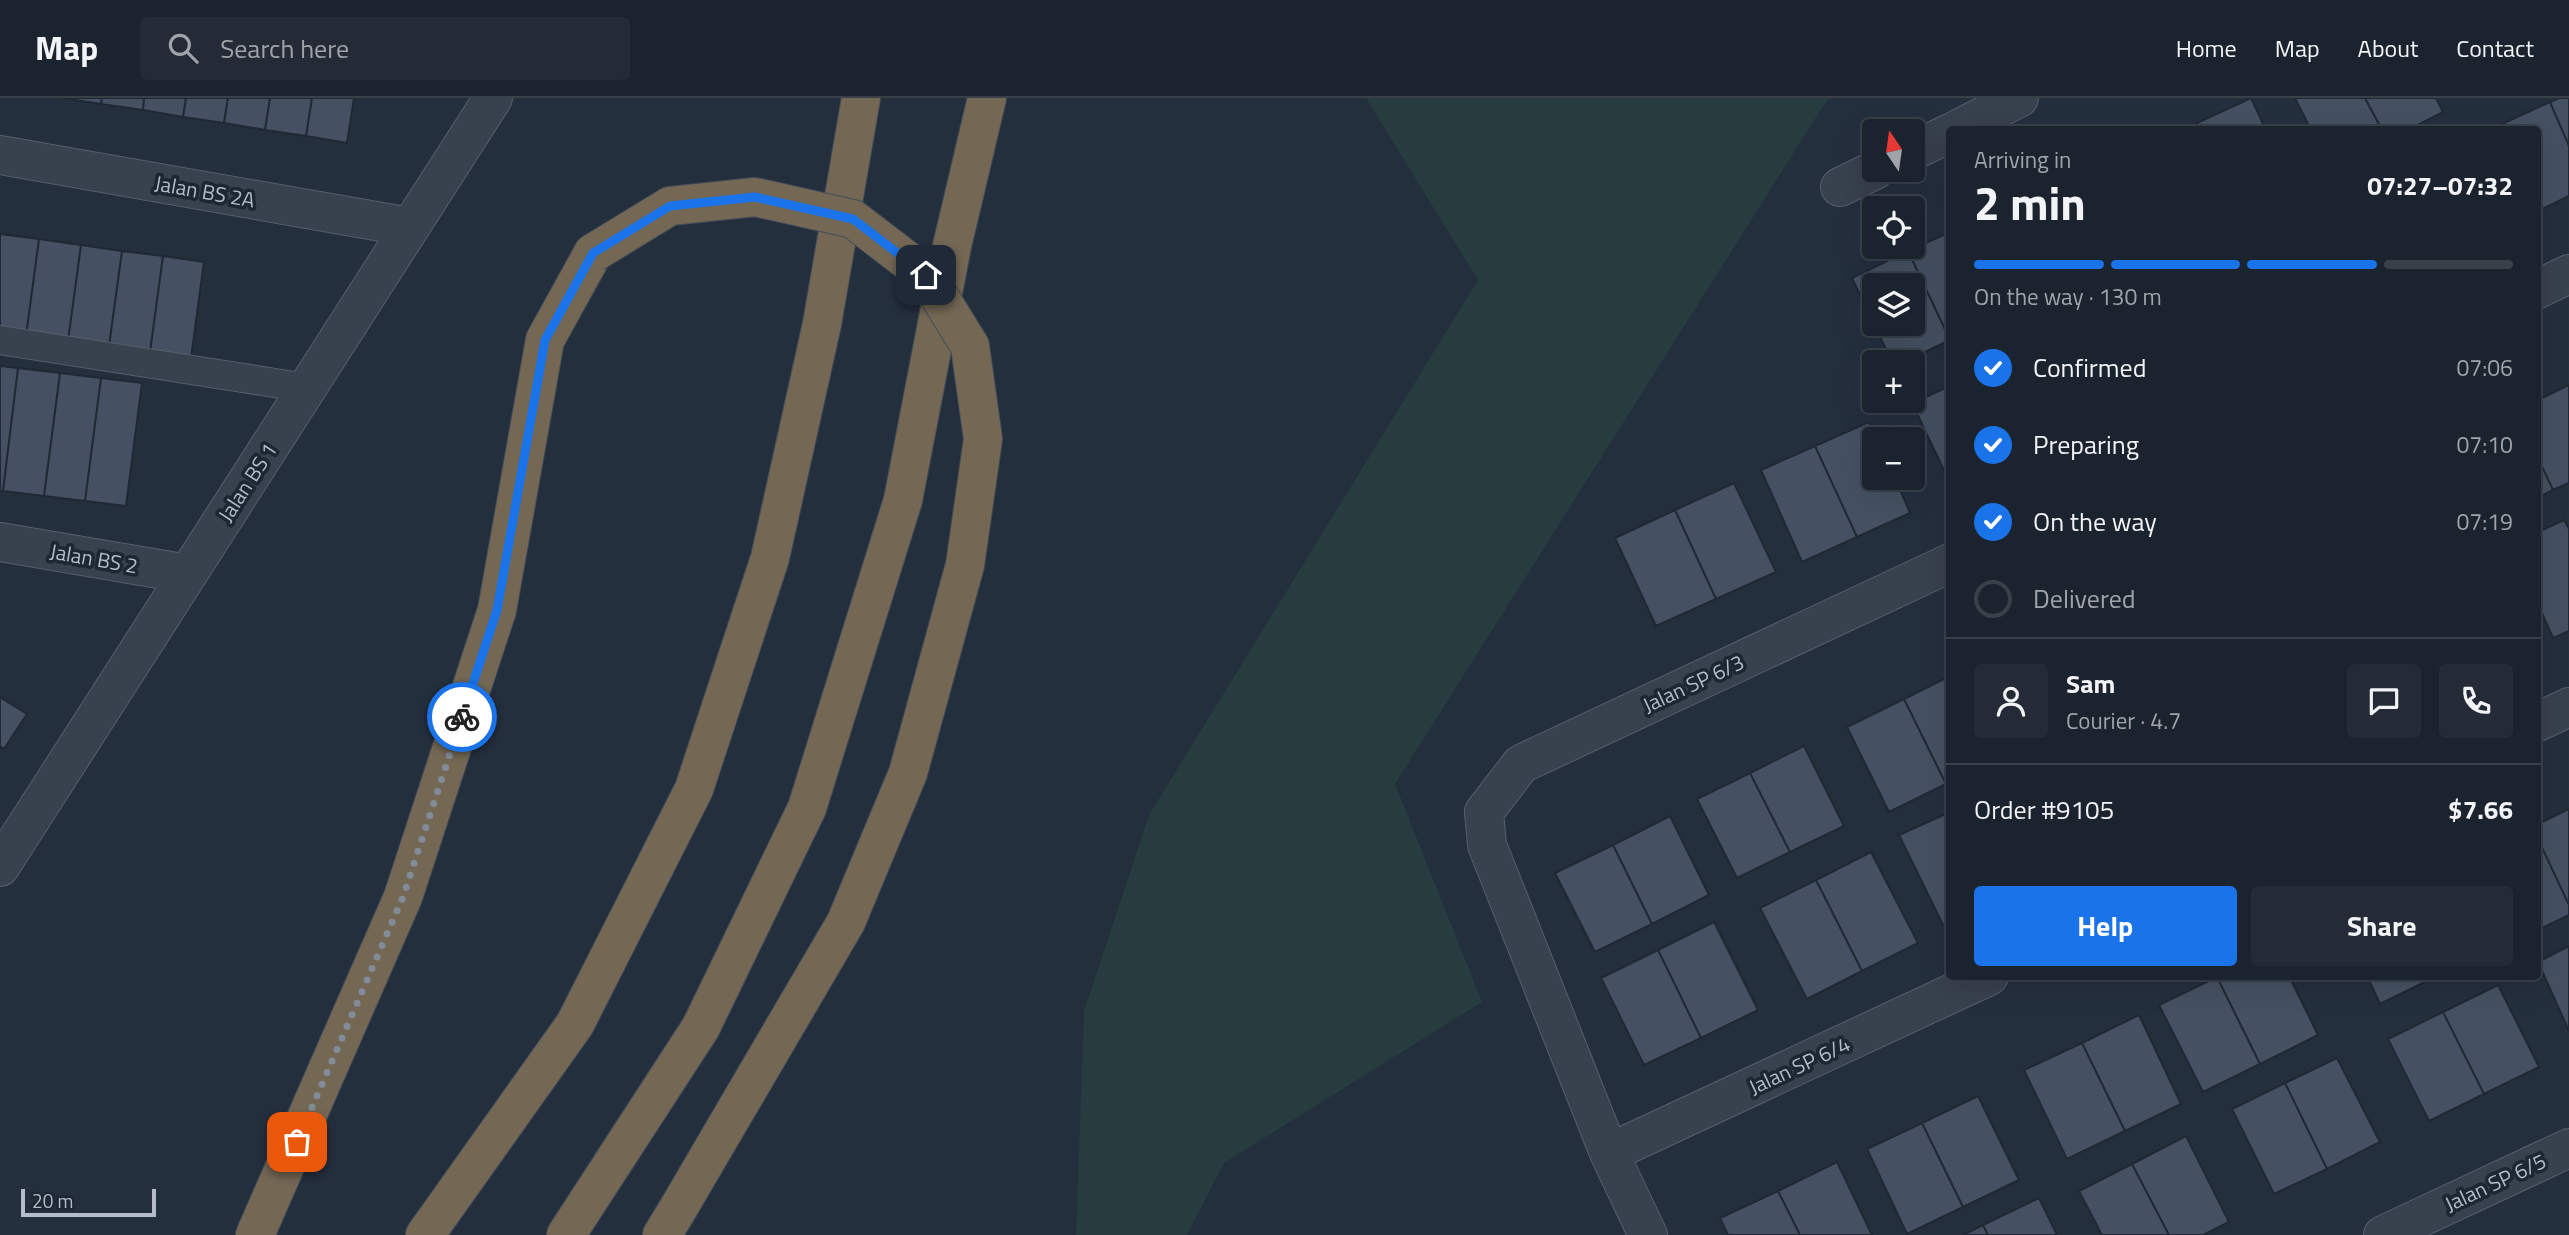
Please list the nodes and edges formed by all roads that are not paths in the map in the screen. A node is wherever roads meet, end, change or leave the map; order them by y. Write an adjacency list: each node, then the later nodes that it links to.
1 (493, 98): 11 (street, Jalan BS 1)
2 (861, 98): 27 (highway)
3 (987, 98): 28 (highway)
4 (2019, 98): 5 (street)
5 (1964, 126)
6 (1946, 135): 7 (street)
7 (1925, 145)
8 (0, 155): 11 (street, Jalan BS 2A)
9 (1862, 176): 10 (street)
10 (1840, 187)
11 (410, 227): 15 (street, Jalan BS 1)
12 (2569, 274): 13 (street)
13 (2541, 288)
14 (0, 340): 15 (lane)
15 (307, 388): 18 (street, Jalan BS 1)
16 (0, 542): 18 (street, Jalan BS 2)
17 (1946, 565): 24 (street, Jalan SP 6/3)
18 (188, 574): 21 (street, Jalan BS 1)
19 (2569, 707): 20 (street)
20 (2541, 721)
21 (0, 867)
22 (1980, 980): 24 (street, Jalan SP 6/4)
23 (2569, 1147): 30 (street, Jalan SP 6/5)
24 (1609, 1153): 29 (street, Jalan SP 6/3)
25 (671, 1221): 26 (highway, bridge)
26 (255, 1235)
27 (425, 1235)
28 (566, 1235)
29 (1648, 1235)
30 (2383, 1235)

